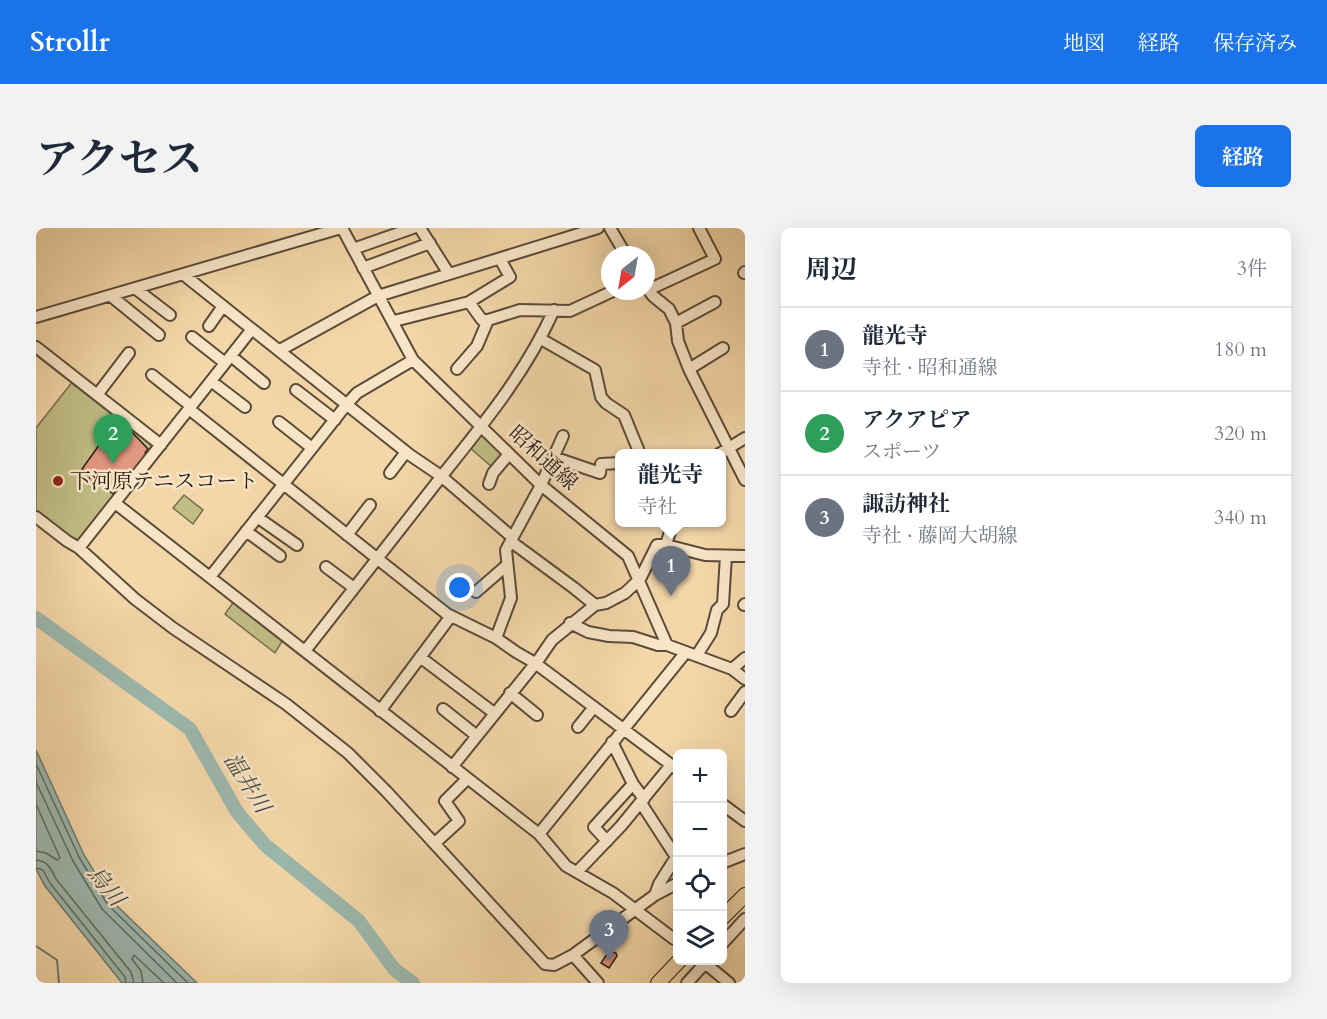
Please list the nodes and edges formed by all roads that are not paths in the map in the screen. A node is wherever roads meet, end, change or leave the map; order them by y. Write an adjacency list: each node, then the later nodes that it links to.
1 (342, 228): 9 (street, 昭和通線); 13 (street)
2 (413, 228): 9 (street)
3 (420, 228): 7 (street)
4 (598, 228): 10 (street)
5 (610, 228): 8 (street)
6 (699, 228): 14 (street)
7 (430, 243): 11 (street); 12 (street)
8 (621, 246)
9 (353, 249): 11 (street, 昭和通線)
10 (500, 259): 12 (street); 20 (street)
11 (363, 268): 17 (street, 昭和通線)
12 (449, 274): 17 (street)
13 (184, 275): 15 (street); 22 (street)
14 (655, 286)
15 (136, 289): 16 (street); 24 (street)
16 (111, 296): 25 (street); 31 (street)
17 (378, 296): 27 (street, 昭和通線); 36 (street)
18 (655, 296): 28 (street)
19 (601, 297): 23 (street)
20 (469, 302): 26 (street); 27 (street)
21 (715, 302): 28 (street)
22 (223, 306): 29 (street); 30 (street)
23 (554, 310): 26 (street); 33 (street)
24 (170, 315)
25 (36, 317)
26 (488, 320): 40 (street)
27 (394, 321): 39 (street, 昭和通線)
28 (676, 323): 41 (street)
29 (208, 326)
30 (252, 329): 36 (street); 38 (street)
31 (159, 335)
32 (192, 337): 38 (street)
33 (541, 339): 52 (street); 58 (street)
34 (36, 347): 46 (street)
35 (723, 348): 41 (street)
36 (280, 350): 47 (street)
37 (129, 353): 46 (street)
38 (228, 360): 43 (street); 44 (street)
39 (413, 360): 47 (street); 52 (street, 昭和通線)
40 (457, 369)
41 (689, 369): 57 (street)
42 (152, 375): 49 (street)
43 (211, 381): 48 (street); 49 (street)
44 (264, 383)
45 (296, 390): 50 (street)
46 (97, 395): 55 (street)
47 (347, 404): 50 (street); 60 (street)
48 (245, 407)
49 (190, 408): 55 (street); 67 (street)
50 (334, 420): 56 (street)
51 (279, 422): 56 (street)
52 (481, 428): 61 (street, 昭和通線); 65 (street)
53 (563, 435): 62 (street)
54 (745, 438): 57 (street)
55 (161, 445): 70 (street)
56 (312, 447): 67 (street)
57 (729, 447): 59 (street); 66 (street)
58 (638, 449)
59 (725, 449)
60 (406, 452): 64 (street); 65 (street)
61 (509, 454): 68 (street); 69 (street, 昭和通線)
62 (553, 457): 63 (street); 69 (street)
63 (615, 463)
64 (390, 473)
65 (441, 476): 77 (street); 84 (street)
66 (745, 479)
67 (282, 484): 72 (street); 76 (street)
68 (489, 484)
69 (542, 485): 77 (street); 88 (street, 昭和通線)
70 (115, 503): 80 (street); 87 (street)
71 (370, 505): 76 (street)
72 (257, 516): 75 (street); 79 (street)
73 (36, 517): 80 (street)
74 (671, 527): 78 (street)
75 (246, 531): 81 (street); 87 (street)
76 (347, 535): 84 (street)
77 (512, 537): 85 (street); 91 (street)
78 (666, 544): 82 (street); 88 (street)
79 (297, 545)
80 (79, 548): 126 (street)
81 (280, 556)
82 (726, 556): 83 (street); 98 (street)
83 (745, 556)
84 (377, 558): 89 (street); 92 (street)
85 (507, 565): 90 (street); 94 (street)
86 (326, 567): 89 (street)
87 (210, 577): 96 (street)
88 (640, 579): 91 (street); 95 (street, 昭和通線)
89 (354, 588): 96 (street)
90 (476, 592)
91 (594, 605): 93 (street)
92 (452, 616): 94 (street); 99 (street)
93 (570, 623): 95 (street); 101 (street)
94 (496, 638): 101 (street)
95 (667, 645): 97 (street)
96 (305, 651): 108 (street)
97 (686, 652): 98 (street); 113 (street)
98 (697, 656): 102 (street)
99 (420, 657): 108 (street); 110 (street)
100 (745, 658): 102 (street)
101 (535, 663): 105 (street); 106 (street)
102 (732, 669): 103 (street)
103 (745, 679)
104 (745, 692): 109 (street)
105 (510, 693): 110 (street); 111 (street)
106 (594, 707): 112 (street); 113 (street)
107 (443, 709): 114 (street)
108 (380, 711): 116 (street)
109 (730, 711)
110 (494, 713): 114 (street)
111 (537, 715)
112 (578, 727)
113 (624, 728): 115 (street); 117 (street)
114 (477, 736): 116 (street)
115 (612, 742): 120 (street); 124 (street)
116 (452, 767): 119 (street)
117 (673, 767)
118 (673, 769): 121 (street)
119 (467, 779): 124 (street); 126 (street)
120 (633, 784): 121 (street); 125 (street)
121 (643, 801): 125 (street); 132 (street)
122 (727, 807): 123 (street)
123 (745, 821)
124 (539, 834): 129 (street)
125 (606, 841): 129 (street)
126 (435, 843): 138 (street)
127 (745, 854): 128 (street)
128 (727, 861)
129 (577, 872): 133 (street)
130 (673, 886): 132 (street)
131 (745, 895): 134 (main road)
132 (655, 896): 133 (street)
133 (636, 909): 136 (street); 138 (street)
134 (727, 914)
135 (745, 919): 137 (street)
136 (673, 938)
137 (727, 939)
138 (573, 955): 142 (street)
139 (675, 965): 143 (main road)
140 (702, 965): 144 (street)
141 (709, 965): 145 (street)
142 (598, 983)
143 (658, 983)
144 (687, 983)
145 (729, 983)

